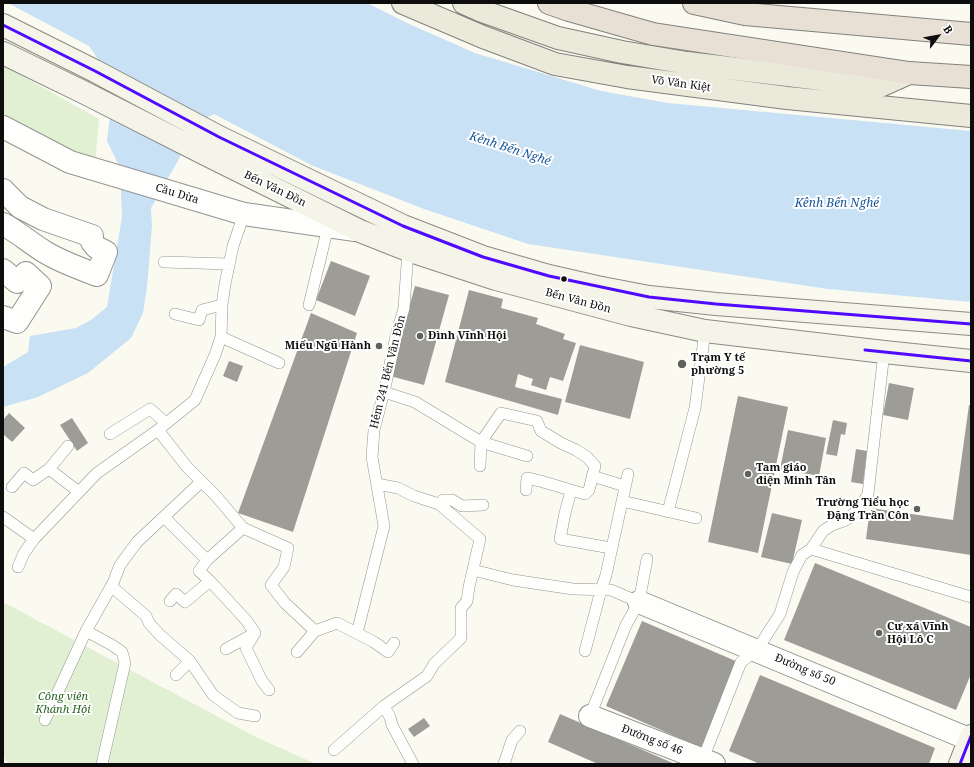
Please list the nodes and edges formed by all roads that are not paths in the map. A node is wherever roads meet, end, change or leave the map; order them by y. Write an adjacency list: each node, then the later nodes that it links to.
1 (403, 3): 10 (main road, Võ Văn Kiệt)
2 (464, 3): 8 (main road)
3 (549, 3): 8 (highway)
4 (694, 3): 6 (highway)
5 (3, 25): 25 (main road, Bến Vân Đồn)
6 (971, 34)
7 (3, 53): 16 (main road, Bến Vân Đồn)
8 (909, 73): 9 (highway)
9 (971, 77)
10 (971, 116)
11 (3, 127): 13 (street, Cầu Dừa)
12 (7, 203): 14 (street)
13 (237, 212): 15 (street, Cầu Dừa); 19 (lane)
14 (3, 224)
15 (328, 226): 16 (street, Cầu Dừa); 22 (lane)
16 (360, 231): 17 (main road, Bến Vân Đồn)
17 (408, 250): 26 (main road, Bến Vân Đồn); 31 (lane, Hẻm 241 Bến Vân Đồn)
18 (164, 262): 19 (lane)
19 (229, 264): 21 (lane)
20 (3, 270): 24 (street)
21 (222, 305): 23 (lane); 27 (lane)
22 (309, 305)
23 (175, 314)
24 (4, 320)
25 (971, 324)
26 (705, 330): 28 (main road, Bến Vân Đồn); 51 (lane)
27 (221, 337): 30 (lane); 32 (lane)
28 (884, 352): 29 (main road, Bến Vân Đồn); 58 (lane)
29 (971, 360)
30 (279, 363)
31 (384, 392): 34 (lane); 42 (lane, Hẻm 241 Bến Vân Đồn)
32 (162, 427): 33 (lane); 41 (lane); 47 (lane)
33 (110, 434)
34 (481, 442): 36 (lane); 37 (lane); 40 (lane)
35 (68, 446): 38 (lane)
36 (527, 456)
37 (480, 466)
38 (48, 469): 44 (lane); 47 (lane)
39 (628, 474): 43 (lane)
40 (592, 476): 43 (lane); 46 (lane)
41 (201, 482): 53 (lane); 55 (lane)
42 (377, 484): 49 (lane); 72 (lane, Hẻm 241 Bến Vân Đồn)
43 (625, 486): 48 (lane)
44 (12, 487)
45 (526, 490): 46 (lane)
46 (571, 491): 57 (lane)
47 (79, 492): 56 (lane)
48 (622, 501): 51 (lane); 57 (lane)
49 (439, 504): 50 (lane); 62 (lane)
50 (483, 505)
51 (668, 512): 54 (lane)
52 (3, 517): 56 (lane)
53 (164, 517): 60 (lane); 64 (lane)
54 (696, 518)
55 (243, 528): 60 (lane); 70 (lane)
56 (34, 539): 61 (lane)
57 (611, 548): 65 (lane)
58 (811, 549): 66 (lane); 75 (lane)
59 (647, 559): 68 (lane)
60 (207, 560): 63 (lane)
61 (18, 567)
62 (473, 570): 65 (lane); 81 (lane)
63 (210, 582): 67 (lane); 71 (lane)
64 (111, 586): 69 (lane); 78 (lane)
65 (601, 590): 68 (lane); 76 (lane)
66 (971, 597)
67 (170, 601)
68 (639, 602): 75 (street, Đường số 50); 83 (lane)
69 (86, 631): 84 (lane); 89 (lane)
70 (315, 631): 72 (lane); 77 (lane)
71 (255, 633): 74 (lane); 80 (lane)
72 (357, 634): 73 (lane)
73 (394, 643)
74 (226, 650)
75 (757, 650): 86 (street, Đường số 50); 88 (lane)
76 (585, 651)
77 (297, 652)
78 (190, 661): 79 (lane); 82 (lane)
79 (176, 676)
80 (269, 690)
81 (384, 706): 87 (lane); 90 (lane)
82 (255, 716)
83 (590, 716): 88 (street, Đường số 46)
84 (45, 720)
85 (520, 731): 91 (lane)
86 (970, 738): 92 (main road)
87 (334, 750)
88 (699, 760)
89 (102, 764)
90 (412, 764)
91 (504, 764)
92 (960, 764)

